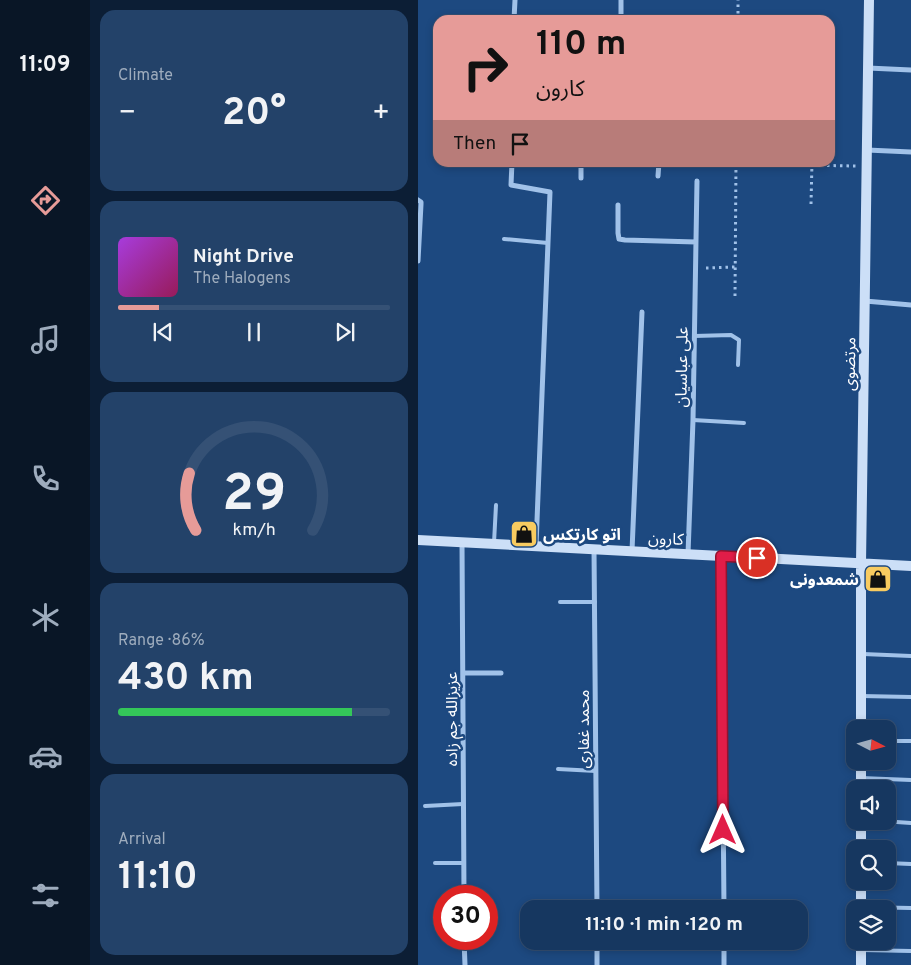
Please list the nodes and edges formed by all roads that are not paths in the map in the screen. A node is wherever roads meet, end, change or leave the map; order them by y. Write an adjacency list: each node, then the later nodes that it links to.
1 (514, 0): 4 (street)
2 (621, 0): 5 (street)
3 (869, 0): 6 (street, مرتضوی)
4 (514, 15)
5 (621, 15)
6 (868, 68): 7 (street); 8 (street, مرتضوی)
7 (912, 70)
8 (867, 150): 9 (street); 22 (street, مرتضوی)
9 (912, 152)
10 (512, 167): 20 (street)
11 (581, 167): 14 (street)
12 (658, 167): 13 (street)
13 (658, 176)
14 (581, 178)
15 (697, 181): 19 (street, علی عباسیان)
16 (418, 200): 21 (street)
17 (618, 205): 19 (street)
18 (504, 239): 20 (lane)
19 (696, 242): 25 (street, علی عباسیان)
20 (548, 243): 33 (street)
21 (418, 261)
22 (864, 302): 23 (street); 38 (street, مرتضوی)
23 (912, 305)
24 (642, 312): 35 (street)
25 (694, 336): 26 (lane); 27 (street, علی عباسیان)
26 (738, 365)
27 (693, 420): 28 (lane); 36 (street, علی عباسیان)
28 (744, 423)
29 (496, 505): 32 (lane)
30 (418, 540): 31 (street, کارون)
31 (462, 542): 32 (street, کارون); 44 (street, عزیزالله جم زاده)
32 (494, 544): 33 (street, کارون)
33 (536, 546): 34 (street, کارون)
34 (594, 549): 35 (street, کارون); 41 (street, محمد غفاری)
35 (632, 551): 36 (street, کارون)
36 (688, 554): 37 (street, کارون)
37 (721, 556): 38 (street, کارون); 65 (street)
38 (861, 563): 39 (street, کارون); 42 (street, مرتضوی)
39 (912, 566)
40 (560, 602): 41 (lane)
41 (595, 602): 52 (street, محمد غفاری)
42 (861, 654): 43 (lane); 46 (street, مرتضوی)
43 (912, 656)
44 (463, 673): 45 (street); 55 (street, عزیزالله جم زاده)
45 (501, 673)
46 (861, 696): 47 (lane); 48 (street, مرتضوی)
47 (912, 697)
48 (861, 720)
49 (896, 741): 50 (lane)
50 (912, 741)
51 (558, 769): 52 (lane)
52 (596, 771): 64 (street, محمد غفاری)
53 (912, 780): 54 (lane)
54 (896, 781)
55 (464, 804): 56 (lane); 60 (street, عزیزالله جم زاده)
56 (425, 806)
57 (896, 822): 58 (lane)
58 (912, 823)
59 (435, 863): 60 (lane)
60 (464, 863): 63 (street, عزیزالله جم زاده)
61 (896, 863): 62 (lane)
62 (912, 864)
63 (464, 885)
64 (597, 900)
65 (724, 900)
66 (896, 908): 67 (lane)
67 (912, 908)
68 (896, 949): 73 (lane)
69 (464, 950): 74 (street)
70 (597, 950): 75 (street)
71 (724, 950): 76 (street)
72 (861, 950): 77 (street)
73 (912, 951)
74 (465, 965)
75 (597, 965)
76 (724, 965)
77 (861, 965)

